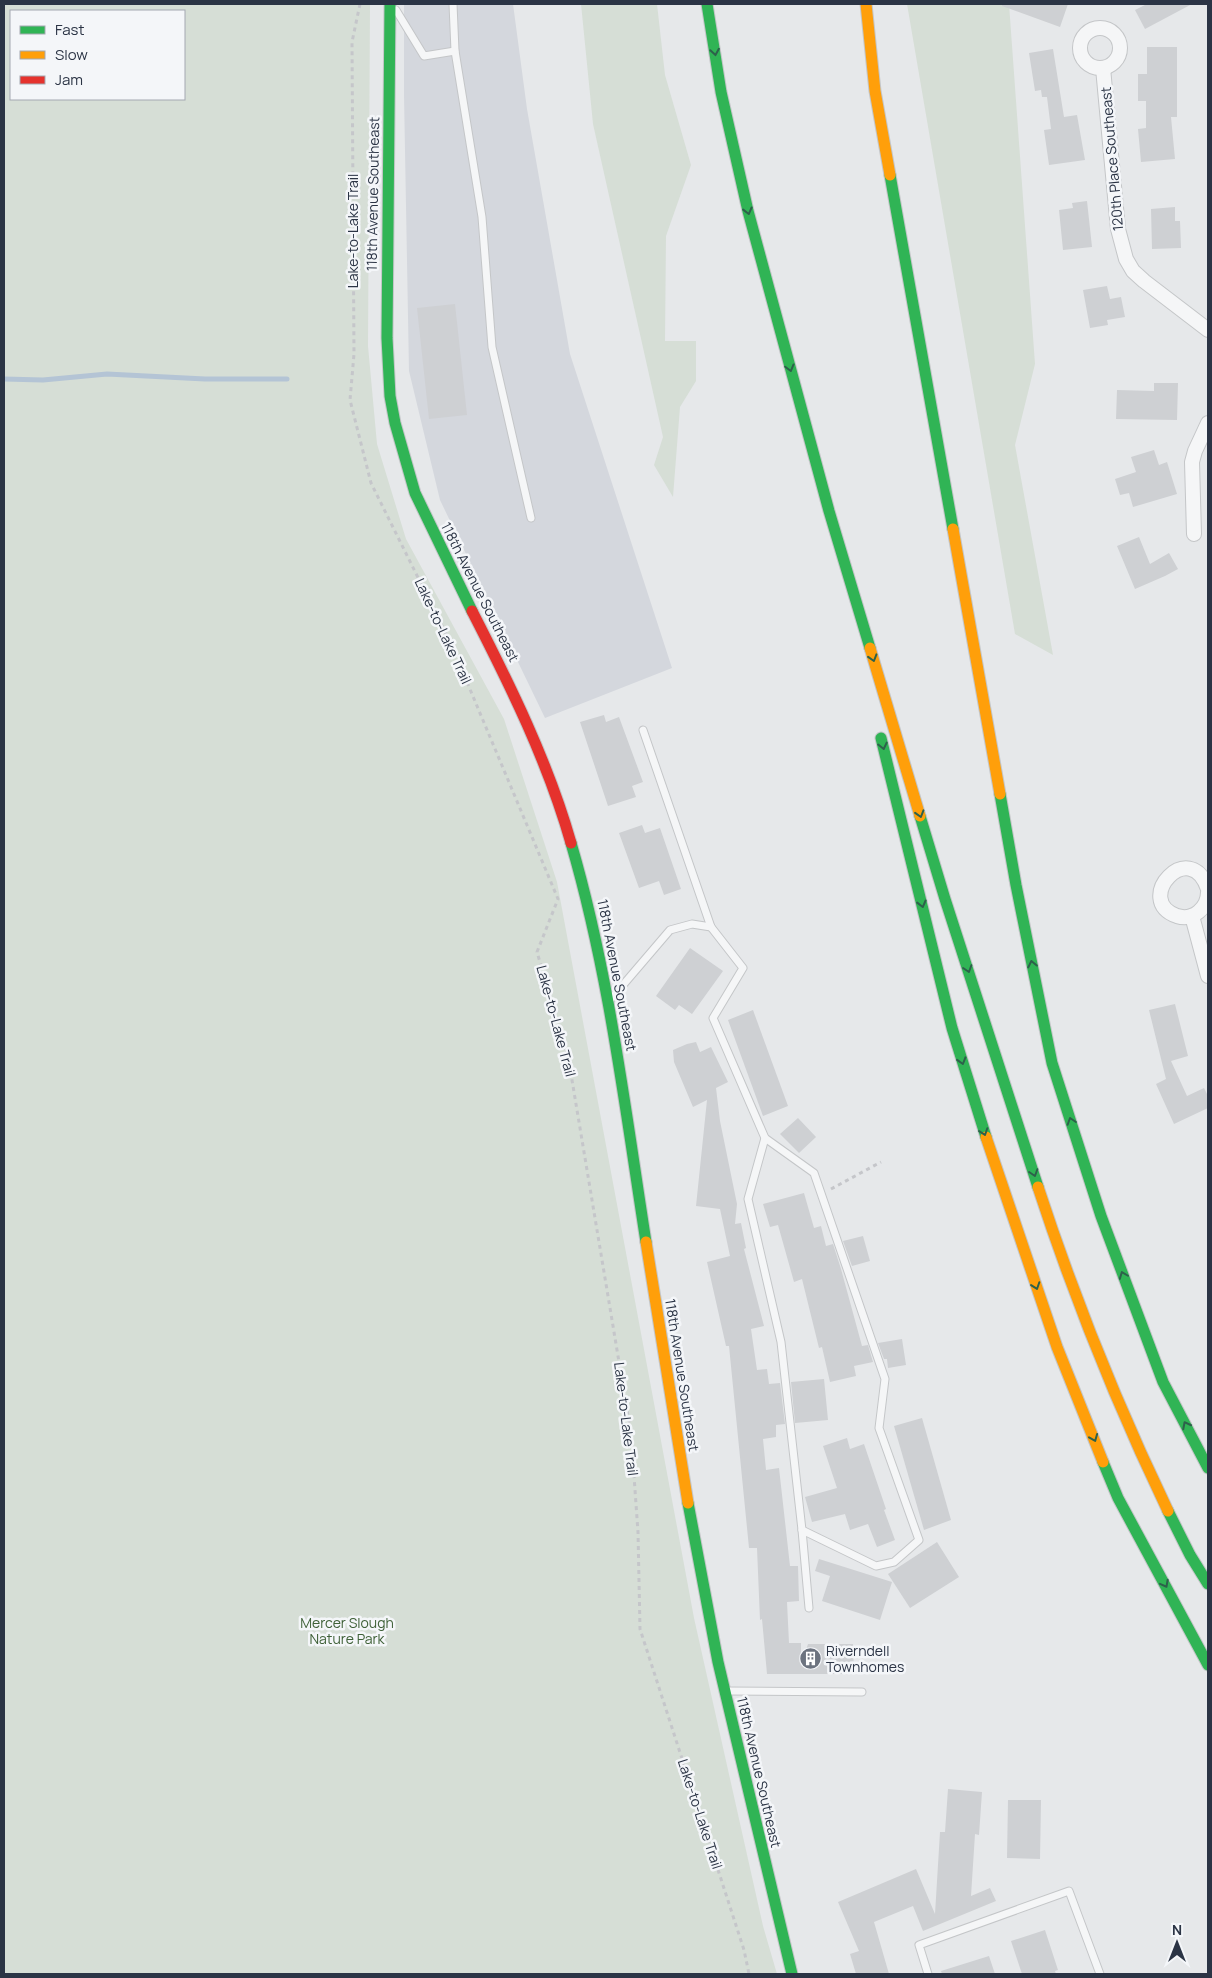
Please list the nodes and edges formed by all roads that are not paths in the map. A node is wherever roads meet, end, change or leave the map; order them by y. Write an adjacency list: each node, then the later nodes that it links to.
1 (391, 4): 5 (lane); 19 (main road, 118th Avenue Southeast)
2 (453, 4): 5 (lane)
3 (707, 4): 9 (main road, one-way to 9)
4 (866, 4): 21 (main road, one-way to 4)
5 (455, 52): 10 (lane)
6 (1103, 68): 7 (street, 120th Place Southeast)
7 (1208, 330)
8 (1208, 422): 11 (street)
9 (829, 511): 12 (main road); 23 (main road, one-way to 23)
10 (532, 518)
11 (1194, 534)
12 (868, 680)
13 (878, 727): 25 (main road, one-way to 25)
14 (643, 730): 17 (lane)
15 (1208, 891): 16 (street); 16 (street)
16 (1192, 916): 18 (street)
17 (711, 927): 19 (lane); 20 (lane)
18 (1208, 976)
19 (609, 1002): 26 (main road, 118th Avenue Southeast)
20 (765, 1138): 22 (lane); 22 (lane)
21 (1208, 1468)
22 (802, 1530): 24 (lane)
23 (1208, 1584)
24 (809, 1608)
25 (1208, 1665)
26 (725, 1691): 27 (lane); 28 (main road, 118th Avenue Southeast)
27 (862, 1692)
28 (792, 1974)
29 (928, 1974): 30 (lane)
30 (1100, 1974)

